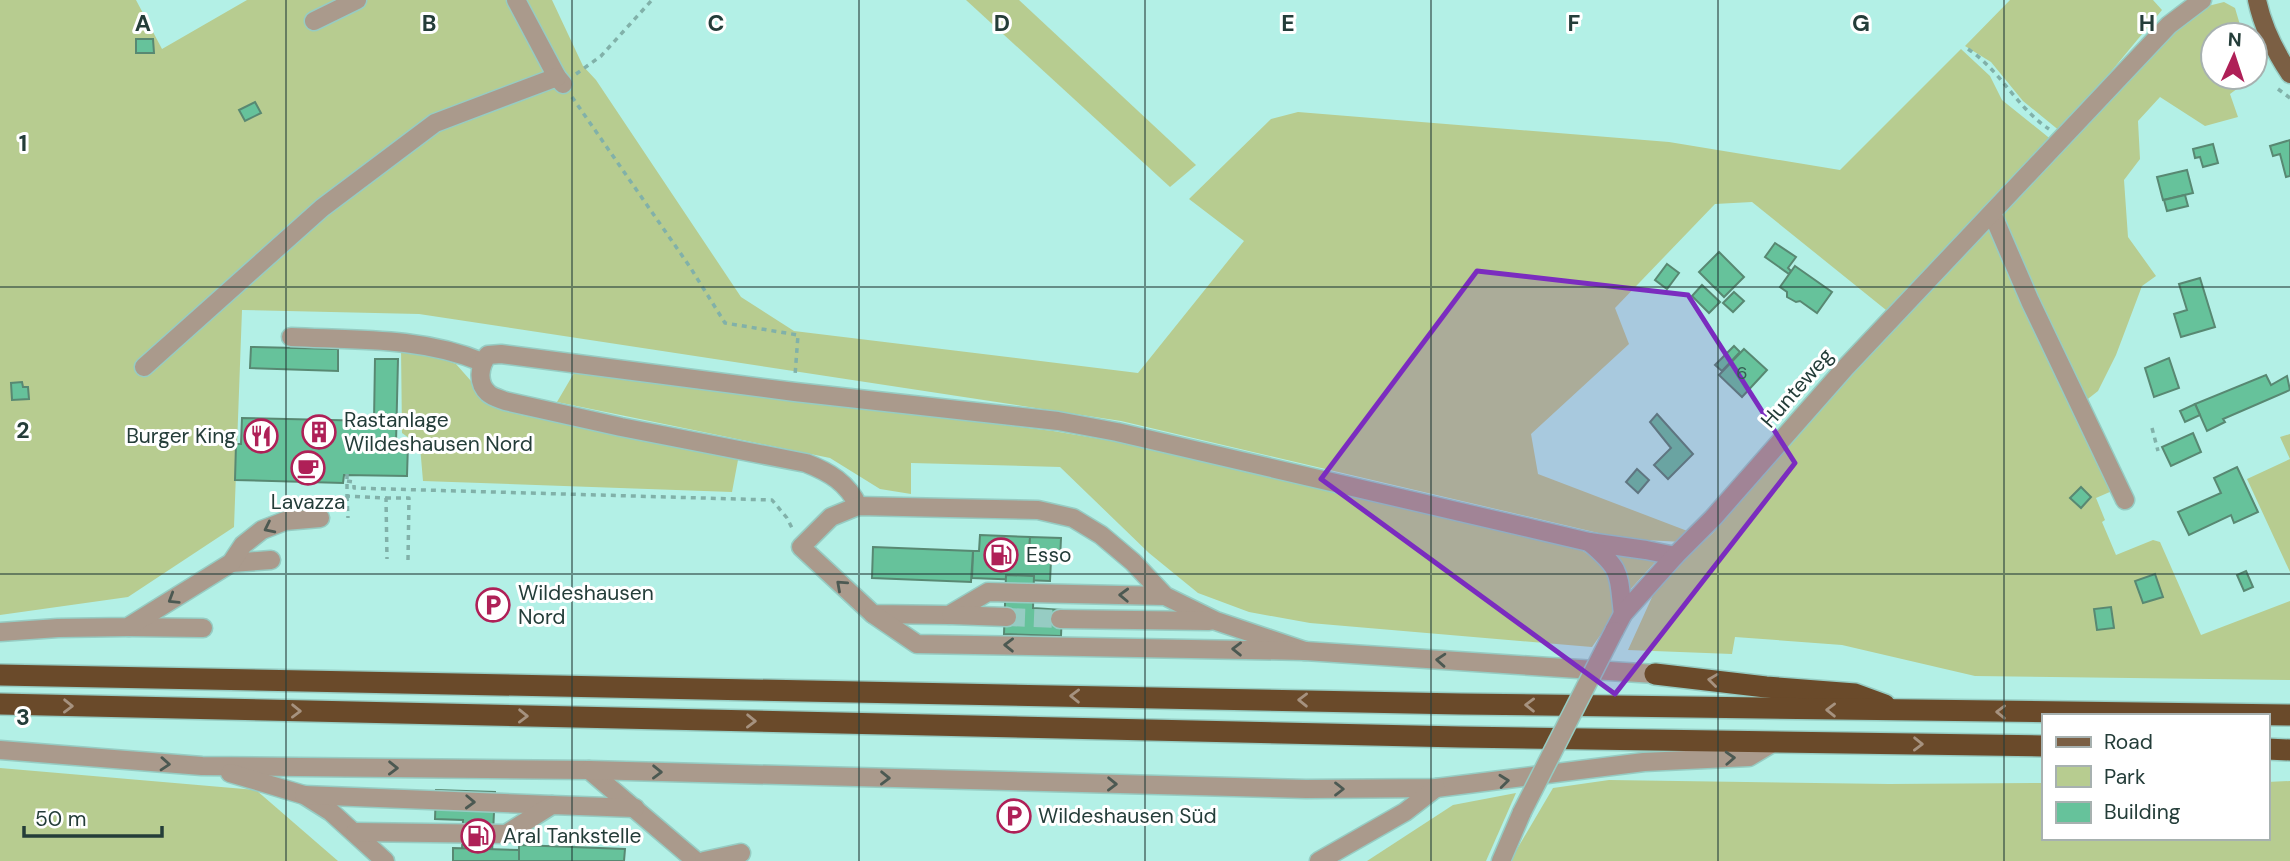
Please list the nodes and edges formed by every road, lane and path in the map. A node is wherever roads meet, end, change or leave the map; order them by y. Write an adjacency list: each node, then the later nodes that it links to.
1 (357, 0): 6 (street)
2 (516, 0): 9 (street)
3 (652, 0): 9 (path)
4 (2202, 0): 10 (street, Hunteweg)
5 (2257, 0): 8 (main road)
6 (314, 21)
7 (1968, 49): 10 (path)
8 (2290, 75)
9 (560, 81): 14 (street); 15 (path)
10 (2063, 138): 11 (street, Hunteweg)
11 (1992, 213): 22 (street); 28 (street, Hunteweg)
12 (291, 337): 13 (street)
13 (482, 362): 15 (street); 23 (street)
14 (144, 367)
15 (795, 392): 26 (street)
16 (2152, 428): 17 (path)
17 (2158, 451)
18 (348, 474): 19 (path)
19 (347, 481): 20 (path); 27 (path)
20 (347, 496): 21 (path); 25 (path)
21 (386, 498): 29 (path); 31 (path)
22 (2125, 500)
23 (858, 506): 27 (street); 33 (street)
24 (320, 518): 32 (street, one-way to 32)
25 (348, 518)
26 (1589, 542): 28 (street); 35 (street)
27 (801, 547): 34 (street, one-way to 27)
28 (1675, 556): 35 (street, Hunteweg)
29 (387, 559)
30 (271, 560): 32 (street)
31 (408, 560)
32 (231, 563): 40 (street, one-way to 40)
33 (1165, 596): 36 (street, one-way to 36); 39 (street)
34 (873, 614): 36 (street); 43 (street, one-way to 34)
35 (1623, 614): 68 (street, Hunteweg, bridge)
36 (949, 615): 37 (street)
37 (1007, 617)
38 (1060, 619): 39 (street)
39 (1216, 621): 43 (street)
40 (128, 627): 41 (street); 42 (street)
41 (203, 628)
42 (0, 632)
43 (1305, 651): 44 (street, one-way to 43)
44 (1656, 674): 47 (highway, one-way to 44)
45 (0, 675): 47 (highway, one-way to 45)
46 (0, 704): 51 (highway, one-way to 51)
47 (1900, 711): 48 (highway, one-way to 47)
48 (2192, 714)
49 (2269, 715): 50 (highway, one-way to 49)
50 (2290, 715)
51 (1776, 741): 52 (highway, one-way to 52); 58 (street, one-way to 51)
52 (2042, 746)
53 (2269, 749): 55 (highway)
54 (0, 750): 56 (street, one-way to 56)
55 (2290, 750)
56 (202, 766): 57 (street, one-way to 57); 59 (street)
57 (589, 770): 58 (street, one-way to 58); 61 (street)
58 (1436, 788): 67 (street)
59 (304, 795): 60 (street, one-way to 60); 62 (street)
60 (552, 805): 61 (street); 62 (street)
61 (635, 808): 65 (street)
62 (355, 832): 64 (street)
63 (741, 853): 66 (street)
64 (385, 861)
65 (696, 861)
66 (705, 861)
67 (1319, 861)
68 (1501, 861)

